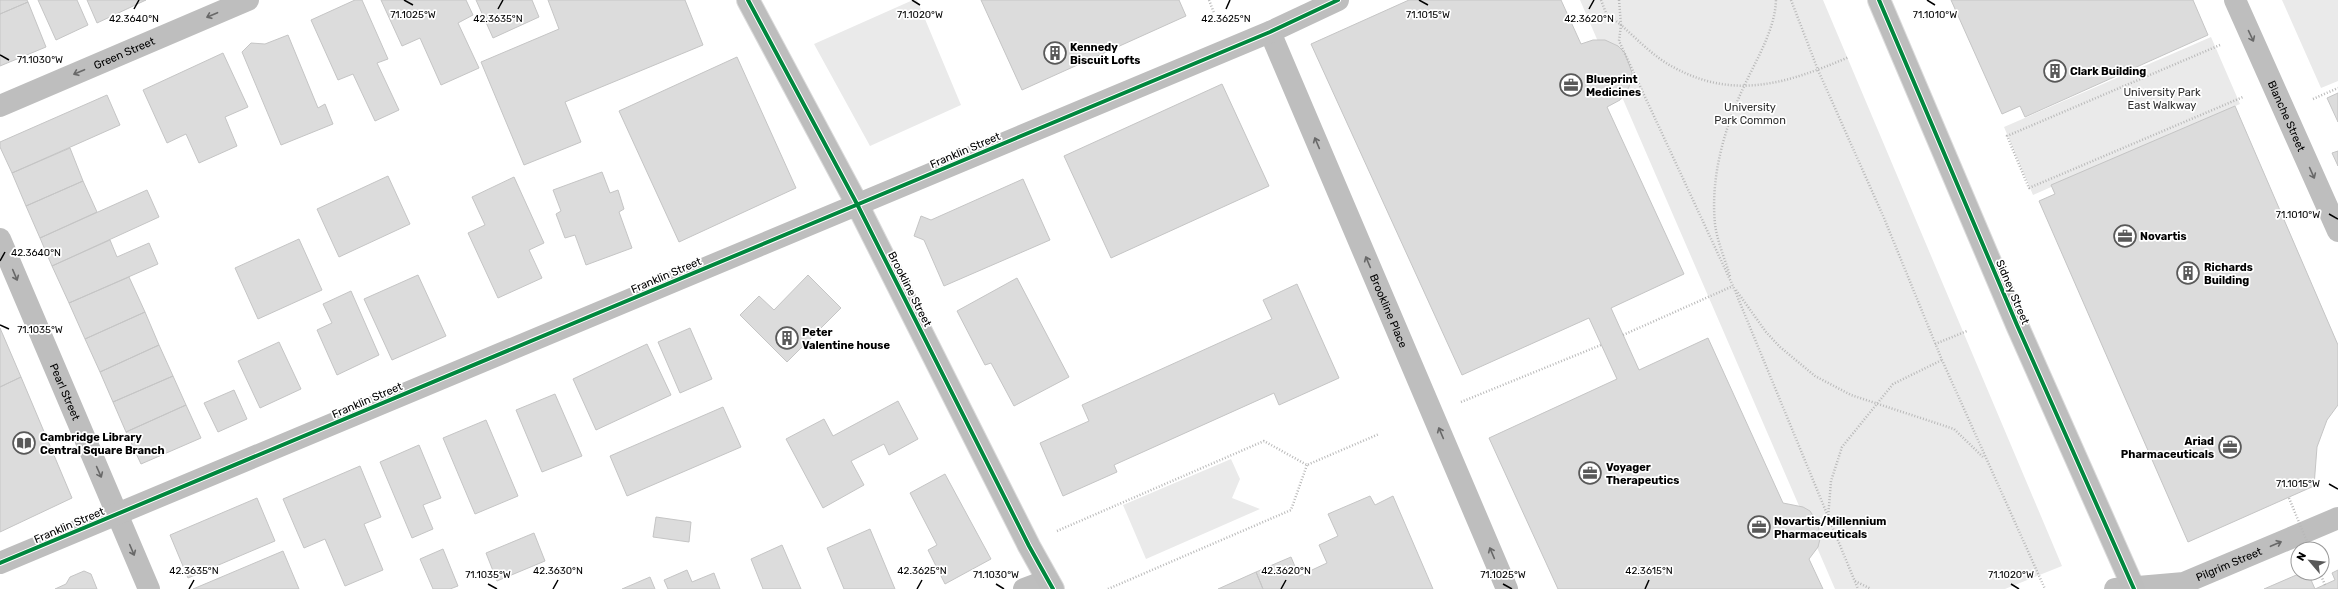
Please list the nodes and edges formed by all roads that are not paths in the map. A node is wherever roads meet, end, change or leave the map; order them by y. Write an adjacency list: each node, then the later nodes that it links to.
1 (248, 0): 7 (street, Green Street, one-way to 7)
2 (748, 0): 8 (main road, Brookline Street)
3 (1338, 0): 6 (street, Franklin Street)
4 (1879, 0): 15 (main road, Sidney Street)
5 (2235, 0): 9 (street, Blanche Street, one-way to 9)
6 (1270, 32): 8 (street, Franklin Street); 18 (street, Brookline Place, one-way to 6)
7 (0, 106)
8 (858, 204): 11 (street, Franklin Street); 14 (main road, Brookline Street)
9 (2338, 231)
10 (0, 239): 11 (street, Pearl Street, one-way to 11)
11 (117, 514): 13 (street, Franklin Street); 16 (street, Pearl Street, one-way to 16)
12 (2338, 518): 15 (street, Pilgrim Street, one-way to 12)
13 (0, 563)
14 (1051, 584): 17 (street)
15 (2127, 588)
16 (149, 589)
17 (1024, 589)
18 (1507, 589)

